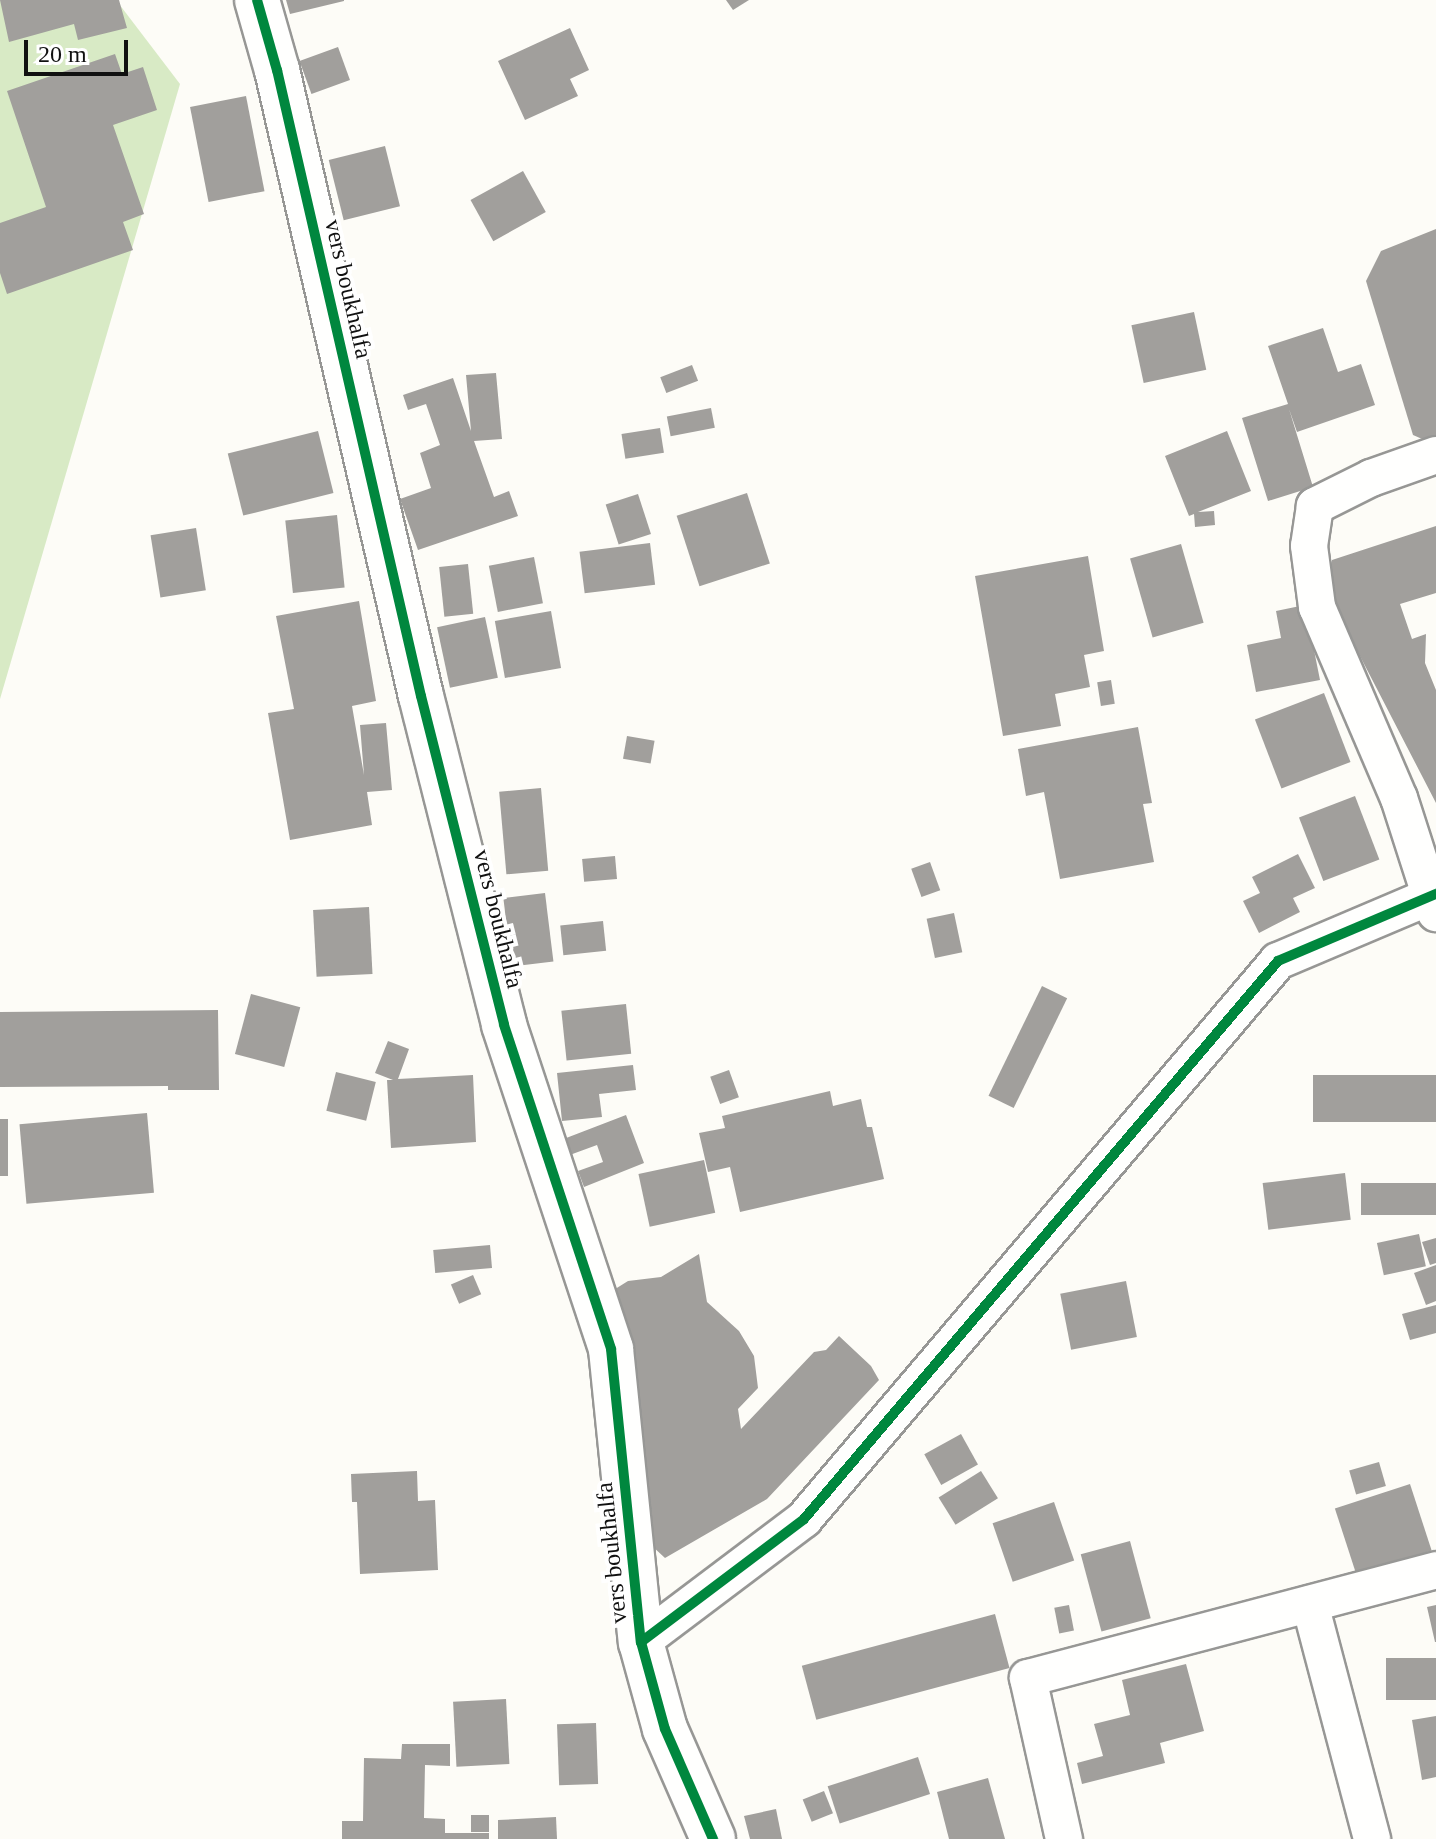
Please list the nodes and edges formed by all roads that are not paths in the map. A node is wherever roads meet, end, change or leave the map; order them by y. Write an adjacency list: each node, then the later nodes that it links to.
1 (257, 0): 6 (street, vers boukhalfa)
2 (1436, 455): 3 (street)
3 (1434, 902): 6 (street)
4 (1436, 1570): 5 (street)
5 (1310, 1604): 8 (street); 9 (street)
6 (641, 1642): 7 (street, vers boukhalfa)
7 (713, 1839)
8 (1064, 1839)
9 (1372, 1839)

